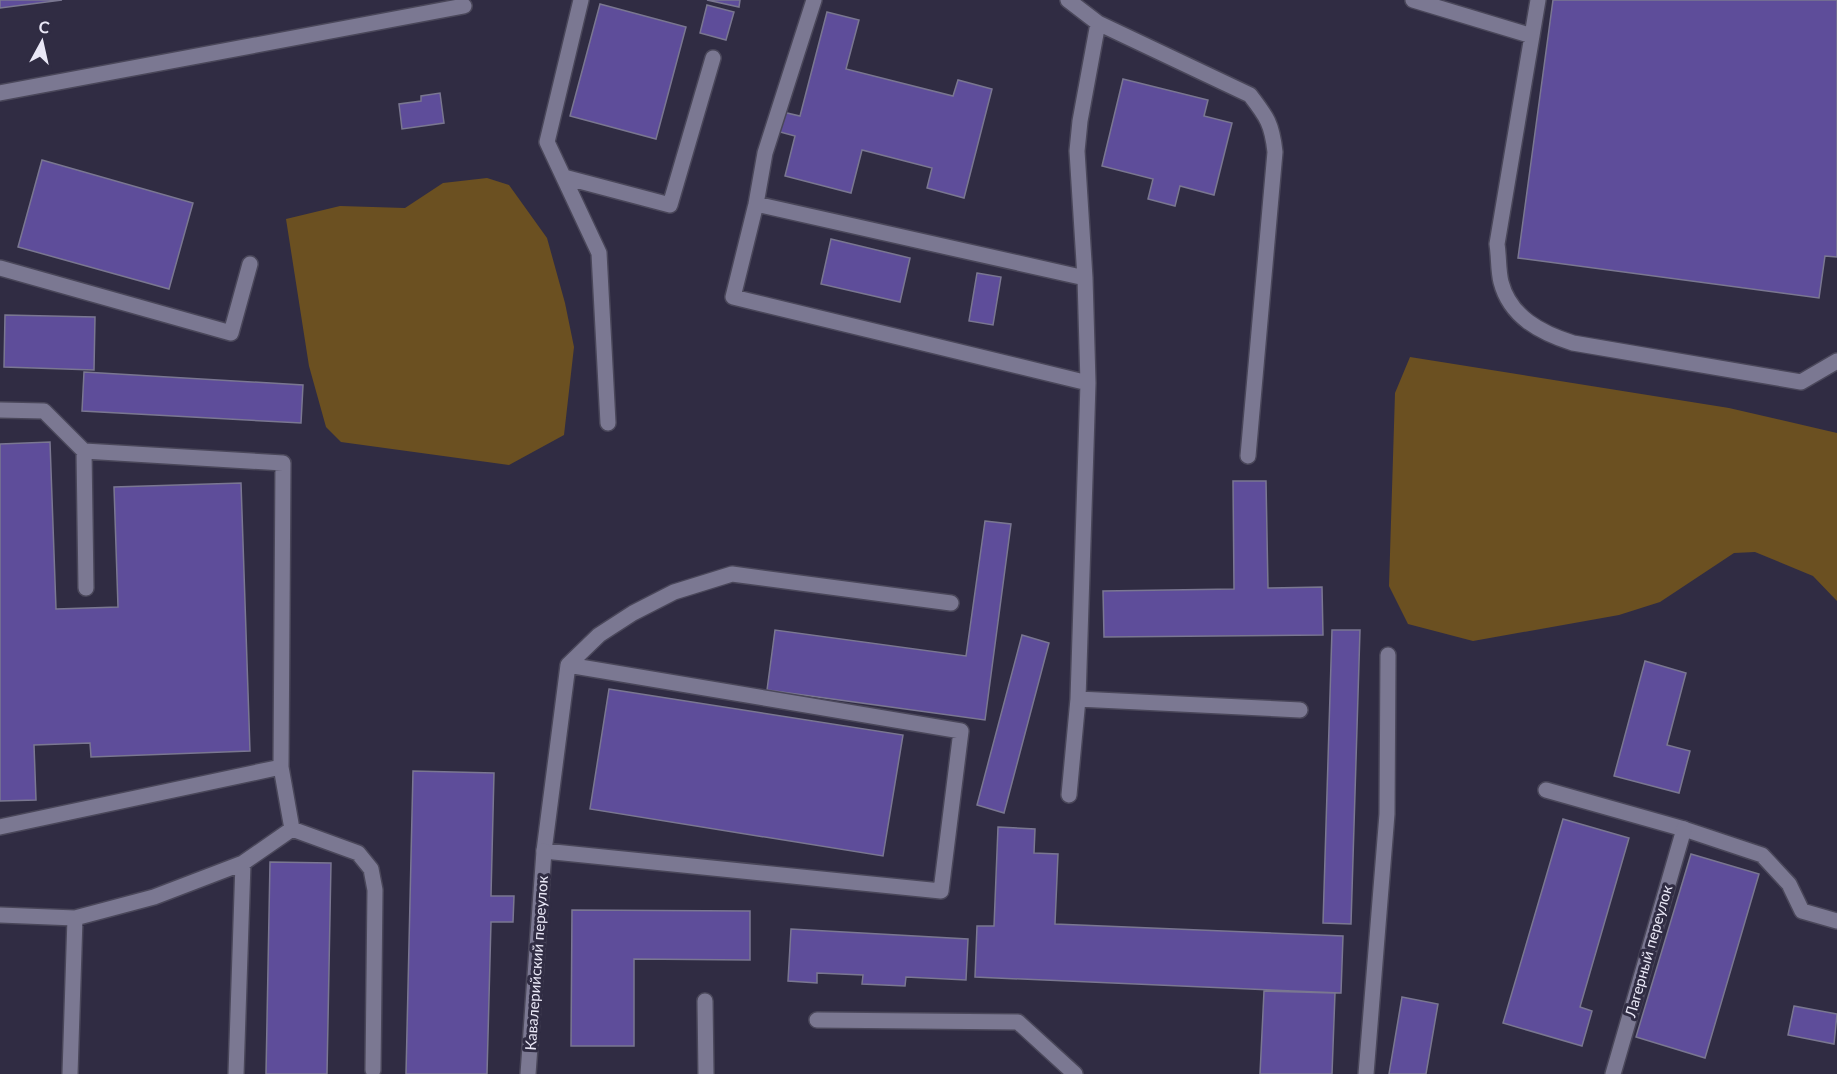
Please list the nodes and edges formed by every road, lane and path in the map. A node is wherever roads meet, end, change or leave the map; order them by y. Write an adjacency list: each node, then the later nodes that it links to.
1 (581, 0): 11 (street)
2 (814, 0): 12 (street)
3 (1068, 0): 7 (street)
4 (1413, 0): 8 (street)
5 (1538, 0): 8 (street)
6 (464, 6): 10 (street)
7 (1098, 23): 15 (street); 21 (street)
8 (1532, 36): 16 (street)
9 (713, 58): 11 (street)
10 (0, 93)
11 (564, 177): 19 (street)
12 (756, 204): 15 (street); 17 (street)
13 (250, 264): 14 (street)
14 (0, 268)
15 (1085, 278): 17 (street)
16 (1837, 361)
17 (1088, 383): 26 (street)
18 (0, 410): 20 (street)
19 (608, 423)
20 (84, 451): 22 (street); 28 (street)
21 (1248, 456)
22 (86, 588)
23 (951, 603): 25 (street)
24 (1388, 655): 47 (street)
25 (568, 665): 34 (street, Кавалерийский переулок); 34 (street)
26 (1078, 699): 27 (street); 30 (street)
27 (1300, 710)
28 (281, 767): 31 (street); 32 (street)
29 (1546, 790): 33 (street)
30 (1069, 795)
31 (0, 827)
32 (292, 829): 35 (street); 41 (street)
33 (1684, 829): 38 (street); 48 (street, Лагерный переулок)
34 (544, 851): 44 (street, Кавалерийский переулок)
35 (243, 863): 37 (street); 43 (street)
36 (0, 915): 37 (street)
37 (75, 918): 42 (street)
38 (1837, 921)
39 (705, 1001): 45 (street)
40 (817, 1020): 46 (street)
41 (373, 1071)
42 (70, 1074)
43 (236, 1074)
44 (528, 1074)
45 (706, 1074)
46 (1075, 1074)
47 (1366, 1074)
48 (1613, 1074)

